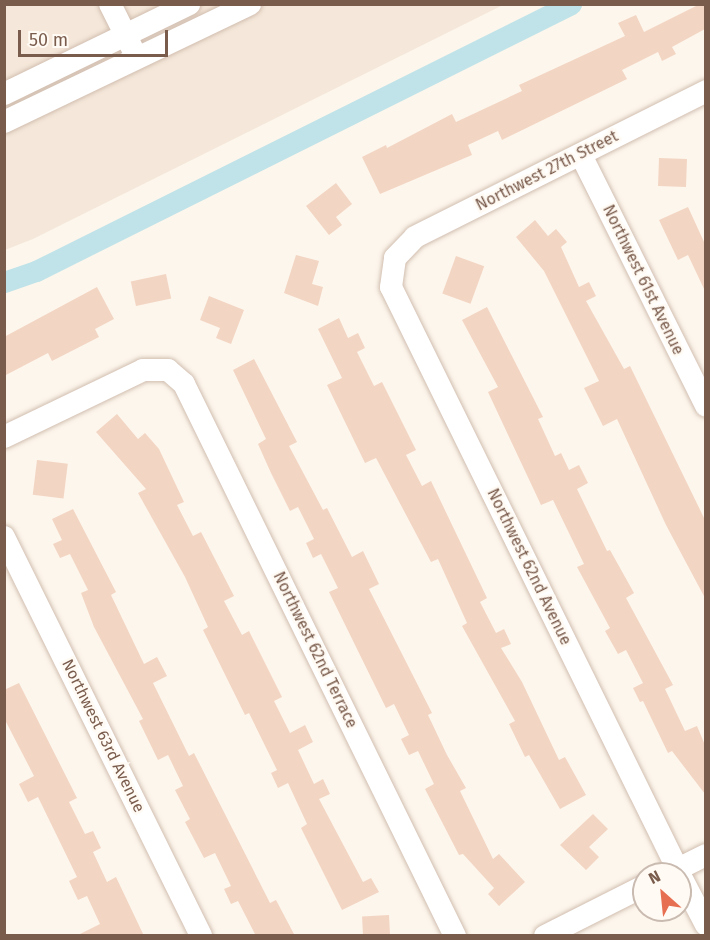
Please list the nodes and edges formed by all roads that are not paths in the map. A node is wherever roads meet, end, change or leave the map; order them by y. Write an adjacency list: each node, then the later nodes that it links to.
1 (110, 4): 4 (street)
2 (189, 4): 4 (street)
3 (250, 4): 5 (street)
4 (126, 36): 5 (street); 7 (street)
5 (138, 59): 8 (street)
6 (705, 91): 9 (street, Northwest 27th Street)
7 (4, 94)
8 (4, 122)
9 (580, 154): 10 (street, Northwest 27th Street); 11 (street, Northwest 61st Avenue)
10 (395, 258): 15 (street, Northwest 62nd Avenue)
11 (705, 406)
12 (4, 436): 21 (street, Northwest 62nd Terrace)
13 (4, 537): 20 (street, Northwest 63rd Avenue)
14 (705, 855): 16 (street)
15 (671, 862)
16 (692, 863)
17 (632, 892): 22 (street)
18 (692, 902): 19 (street, Northwest 62nd Avenue)
19 (705, 925)
20 (201, 936)
21 (455, 936)
22 (545, 936)

